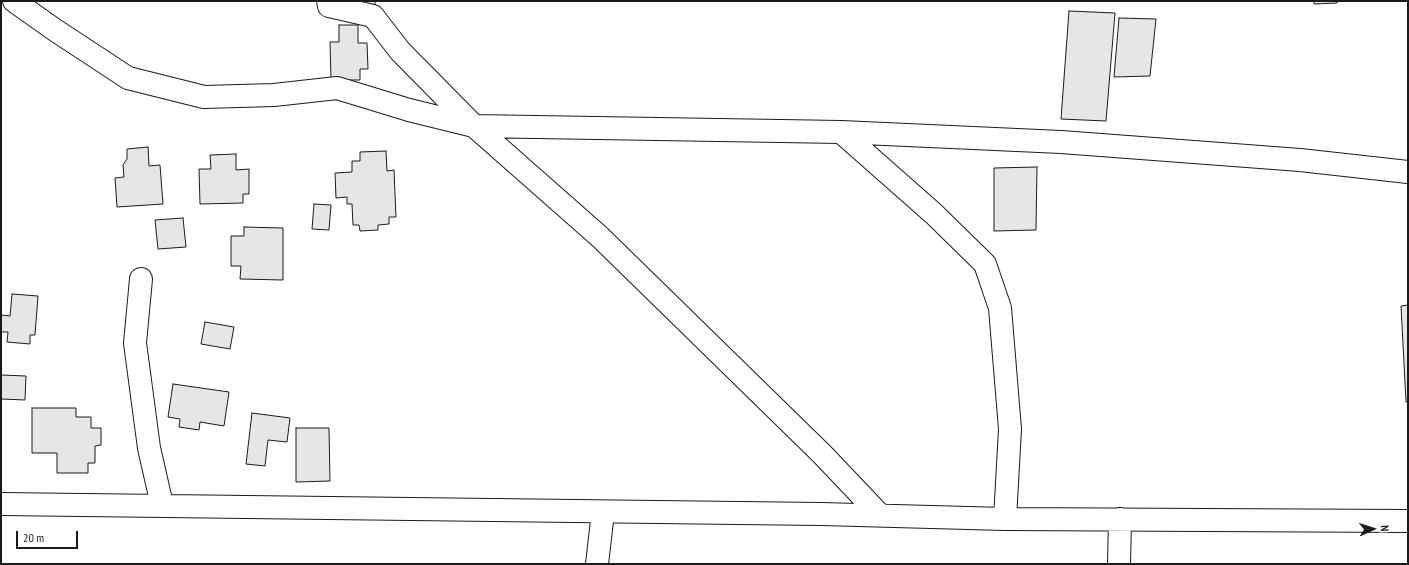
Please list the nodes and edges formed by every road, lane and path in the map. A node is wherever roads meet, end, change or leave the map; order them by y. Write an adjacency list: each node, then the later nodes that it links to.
1 (14, 1): 3 (street)
2 (328, 1): 3 (street)
3 (474, 126): 4 (street); 10 (street)
4 (841, 132): 5 (street); 11 (street)
5 (1408, 172)
6 (141, 279): 8 (street)
7 (1, 504): 8 (street)
8 (162, 505): 9 (street)
9 (603, 512): 10 (street); 14 (street)
10 (880, 514): 11 (street)
11 (1005, 518): 12 (street)
12 (1120, 519): 13 (street); 15 (street)
13 (1408, 521)
14 (597, 564)
15 (1119, 564)

